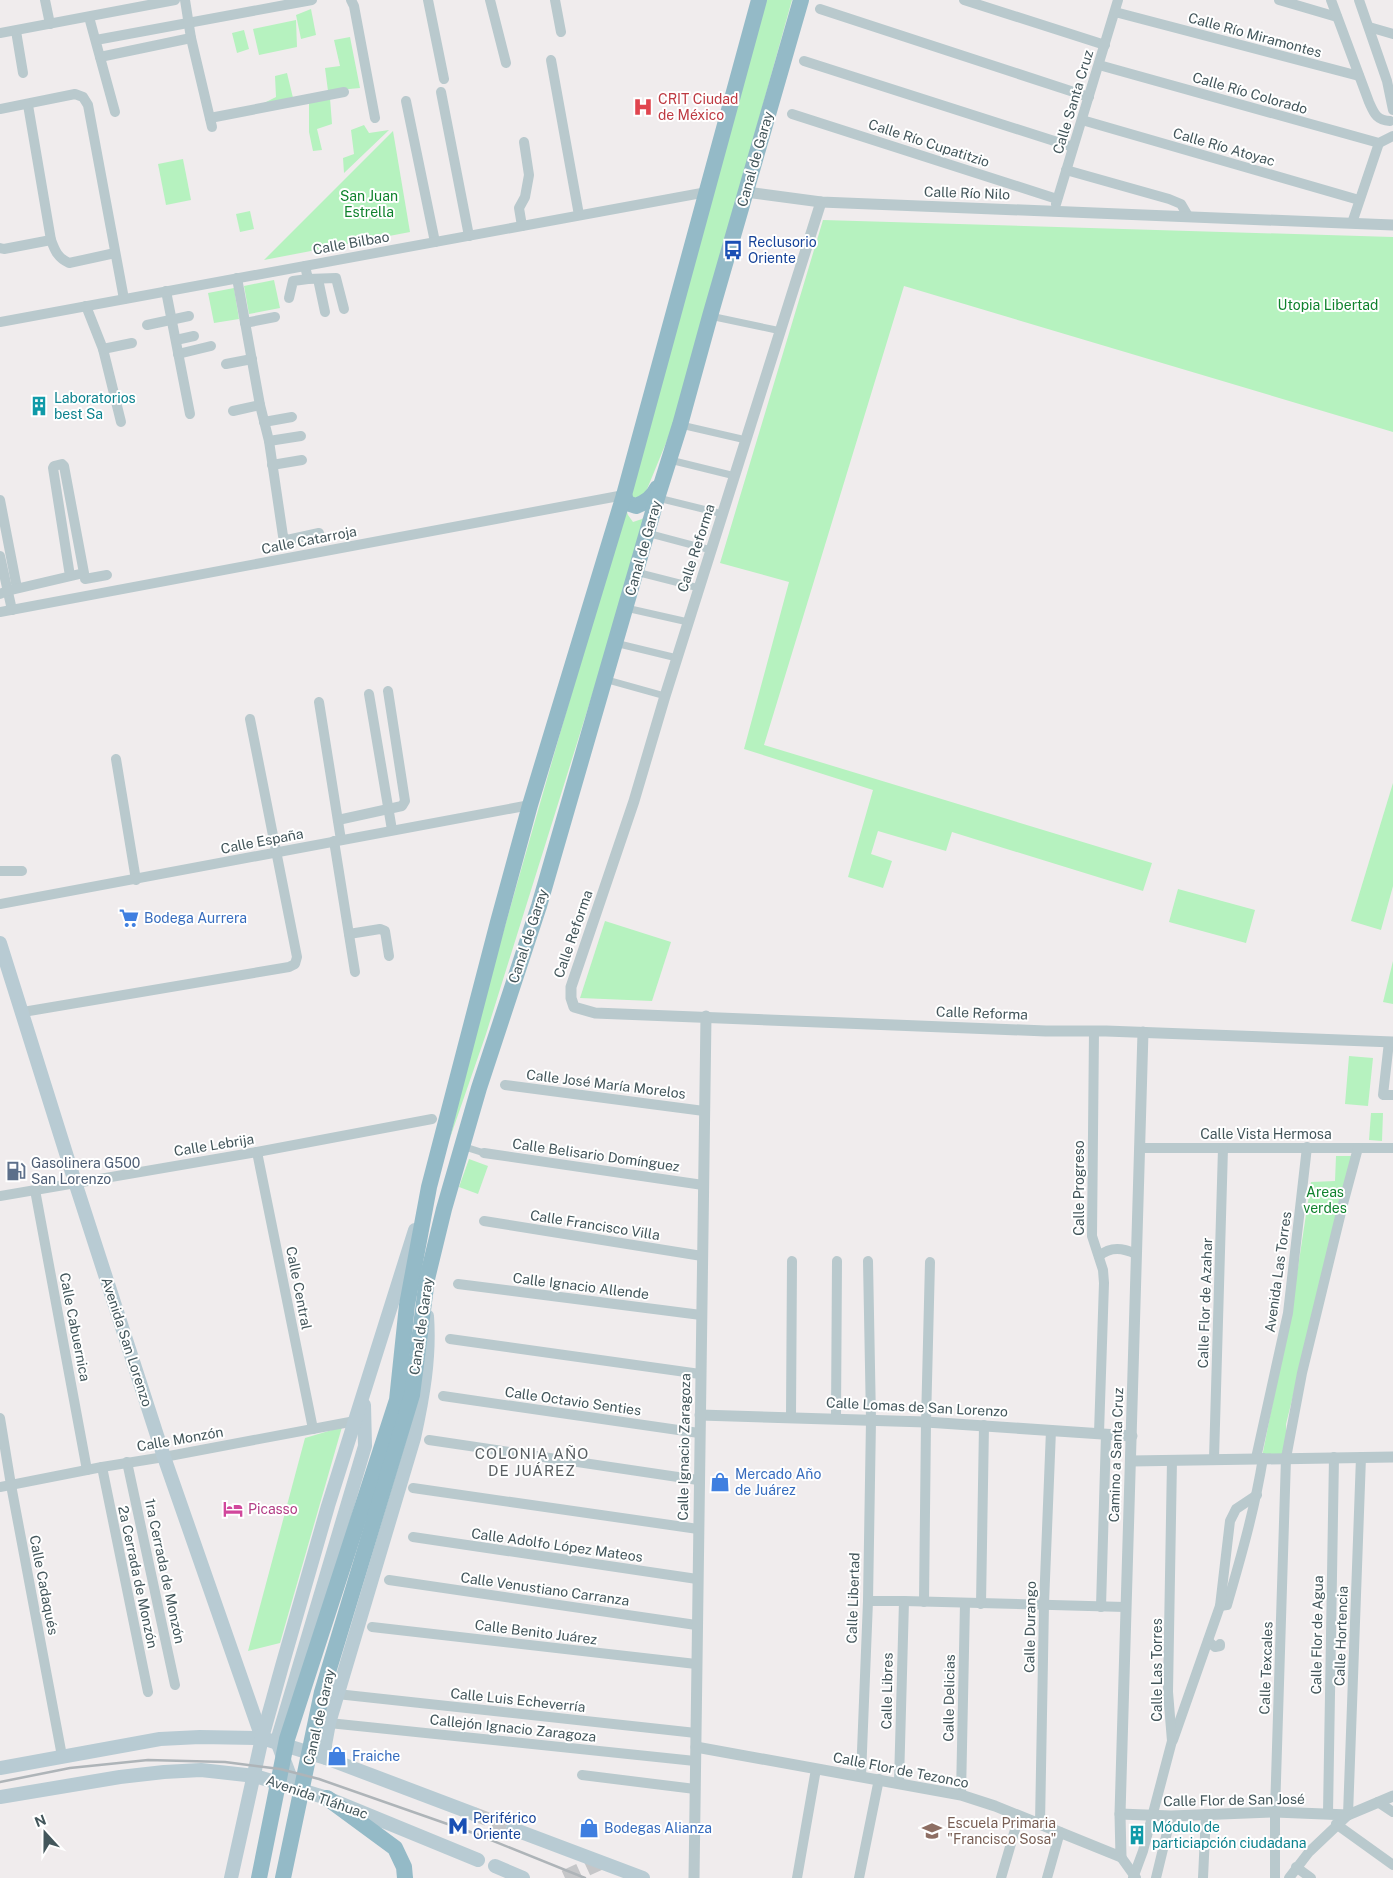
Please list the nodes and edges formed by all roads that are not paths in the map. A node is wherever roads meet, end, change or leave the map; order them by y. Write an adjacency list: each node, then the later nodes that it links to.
1 (45, 0): 22 (street)
2 (175, 0): 16 (street)
3 (185, 0): 21 (street)
4 (312, 0): 21 (street)
5 (351, 0): 48 (street)
6 (428, 0): 38 (street)
7 (490, 0): 34 (street)
8 (555, 0): 25 (street)
9 (758, 0): 56 (highway, Canal de Garay)
10 (801, 0): 57 (highway, Canal de Garay)
11 (964, 0): 30 (street)
12 (1118, 0): 18 (street, Calle Santa Cruz)
13 (1278, 0): 20 (street)
14 (1331, 0): 20 (street)
15 (1359, 0): 23 (street)
16 (164, 1): 19 (street)
17 (820, 8): 42 (street)
18 (1115, 12): 30 (street, Calle Santa Cruz); 37 (street, Calle Río Miramontes)
19 (89, 17): 22 (street); 29 (street)
20 (1337, 17): 37 (street)
21 (188, 23): 28 (street); 29 (street)
22 (50, 24): 24 (street)
23 (1369, 27): 27 (street); 39 (street)
24 (16, 30): 26 (street); 36 (street)
25 (562, 32)
26 (0, 33)
27 (1393, 34)
28 (191, 38): 31 (street); 40 (street)
29 (96, 40): 31 (street)
30 (1105, 45): 35 (street, Calle Santa Cruz)
31 (100, 57): 46 (street)
32 (551, 60): 62 (street)
33 (804, 61): 54 (street)
34 (506, 63)
35 (1099, 65): 42 (street, Calle Santa Cruz); 53 (street, Calle Río Colorado)
36 (23, 73)
37 (1359, 76): 49 (street)
38 (444, 78)
39 (1392, 88): 49 (street)
40 (344, 92)
41 (441, 92): 67 (street)
42 (1089, 97): 50 (street, Calle Santa Cruz)
43 (406, 101): 69 (street)
44 (28, 105): 45 (street); 68 (street); 71 (street)
45 (0, 109)
46 (114, 112)
47 (792, 114): 58 (street, Calle Río Cupatitzio)
48 (375, 118)
49 (1392, 118)
50 (1082, 120): 54 (street, Calle Santa Cruz); 59 (street, Calle Río Atoyac)
51 (1393, 136): 53 (street)
52 (524, 142): 66 (street)
53 (1379, 143): 59 (street)
54 (1073, 147): 55 (street, Calle Santa Cruz)
55 (1066, 170): 58 (street, Calle Santa Cruz); 63 (street)
56 (707, 192): 62 (street, Calle Bilbao); 111 (highway, Canal de Garay)
57 (746, 192): 60 (street, Calle Río Nilo); 82 (highway, Canal de Garay)
58 (1057, 199): 61 (street, Calle Santa Cruz)
59 (1359, 200): 64 (street)
60 (820, 202): 61 (street, Calle Río Nilo); 88 (street, Calle Reforma)
61 (1054, 212): 63 (street, Calle Río Nilo)
62 (579, 215): 66 (street, Calle Bilbao)
63 (1188, 216): 64 (street, Calle Río Nilo)
64 (1352, 223): 65 (street, Calle Río Nilo)
65 (1393, 225)
66 (522, 226): 67 (street, Calle Bilbao)
67 (469, 236): 69 (street, Calle Bilbao)
68 (51, 240): 70 (street); 71 (street)
69 (435, 242): 72 (street, Calle Bilbao)
70 (0, 248)
71 (115, 253): 77 (street)
72 (305, 266): 73 (street, Calle Bilbao); 74 (street)
73 (237, 278): 75 (street, Calle Bilbao); 86 (street)
74 (313, 279): 76 (street); 79 (street); 80 (street)
75 (166, 291): 77 (street, Calle Bilbao); 84 (street)
76 (289, 298)
77 (124, 299): 78 (street, Calle Bilbao)
78 (86, 306): 85 (street, Calle Bilbao); 93 (street)
79 (344, 309)
80 (325, 312)
81 (189, 316): 84 (street)
82 (710, 316): 88 (street); 103 (highway, Canal de Garay)
83 (275, 317): 86 (street)
84 (172, 320): 87 (street); 90 (street)
85 (0, 322)
86 (245, 323): 95 (street)
87 (147, 325)
88 (781, 331): 105 (street, Calle Reforma)
89 (194, 336): 90 (street)
90 (176, 340): 94 (street)
91 (132, 343): 93 (street)
92 (211, 346): 94 (street)
93 (103, 349): 101 (street)
94 (178, 354): 99 (street)
95 (252, 358): 96 (street); 97 (street)
96 (226, 364)
97 (260, 405): 98 (street); 102 (street)
98 (232, 411)
99 (190, 414)
100 (292, 417): 102 (street)
101 (121, 422)
102 (264, 422): 106 (street)
103 (680, 425): 105 (street); 108 (highway, Canal de Garay)
104 (301, 436): 106 (street)
105 (746, 440): 110 (street, Calle Reforma)
106 (269, 441): 109 (street)
107 (302, 460): 109 (street)
108 (668, 462): 110 (street); 111 (highway); 112 (highway, Canal de Garay)
109 (272, 465): 115 (street)
110 (735, 476): 114 (street, Calle Reforma)
111 (624, 494): 125 (street, Calle Catarroja); 139 (highway, Canal de Garay)
112 (657, 498): 114 (street); 116 (highway, Canal de Garay)
113 (0, 500): 124 (street)
114 (723, 514): 117 (street, Calle Reforma)
115 (319, 533)
116 (647, 533): 117 (street); 119 (highway, Canal de Garay)
117 (711, 550): 123 (street, Calle Reforma)
118 (0, 556): 124 (street)
119 (636, 572): 123 (street); 126 (highway, Canal de Garay)
120 (108, 575): 122 (street)
121 (70, 576): 122 (street); 122 (street); 124 (street)
122 (85, 576): 125 (street)
123 (699, 588): 129 (street, Calle Reforma)
124 (8, 591): 127 (street)
125 (88, 596): 127 (street, Calle Catarroja)
126 (625, 608): 129 (street); 130 (highway, Canal de Garay)
127 (12, 610): 128 (street, Calle Catarroja)
128 (0, 612)
129 (688, 622): 131 (street, Calle Reforma)
130 (615, 642): 131 (street); 132 (highway, Canal de Garay)
131 (677, 658): 135 (street, Calle Reforma)
132 (604, 679): 135 (street); 162 (highway, Canal de Garay)
133 (388, 691): 140 (street)
134 (369, 694): 140 (street)
135 (665, 696): 154 (street, Calle Reforma)
136 (319, 702): 141 (street)
137 (250, 719): 144 (street)
138 (116, 759): 147 (street)
139 (530, 805): 142 (street, Calle España); 172 (highway, Canal de Garay)
140 (388, 809): 141 (street); 142 (street)
141 (338, 820): 143 (street)
142 (392, 830): 143 (street, Calle España)
143 (338, 840): 144 (street, Calle España); 149 (street)
144 (275, 852): 147 (street, Calle España); 153 (street)
145 (0, 870): 146 (street)
146 (22, 871)
147 (136, 880): 148 (street, Calle España)
148 (0, 904)
149 (349, 934): 151 (street); 152 (street)
150 (0, 943): 153 (main road, Avenida San Lorenzo)
151 (389, 956)
152 (355, 972)
153 (23, 1012): 170 (main road, Avenida San Lorenzo)
154 (706, 1016): 155 (street, Calle Reforma); 160 (street, Calle Ignacio Zaragoza)
155 (1094, 1031): 156 (street, Calle Reforma); 178 (street, Calle Progreso)
156 (1143, 1032): 157 (street, Calle Reforma); 164 (street, Camino a Santa Cruz)
157 (1391, 1042): 159 (street)
158 (505, 1085): 160 (street, Calle José María Morelos)
159 (1388, 1095)
160 (704, 1111): 171 (street, Calle Ignacio Zaragoza)
161 (432, 1119): 168 (street, Calle Lebrija)
162 (462, 1146): 169 (street); 184 (highway, Canal de Garay)
163 (1307, 1147): 165 (street, Calle Vista Hermosa); 166 (street, Calle Vista Hermosa); 207 (street, Avenida Las Torres)
164 (1140, 1148): 165 (street, Calle Vista Hermosa); 176 (street, Camino a Santa Cruz)
165 (1223, 1148): 209 (street, Calle Flor de Azahar)
166 (1358, 1148): 167 (street, Calle Vista Hermosa); 208 (street, Calle Texcales)
167 (1393, 1148)
168 (257, 1152): 170 (street, Calle Lebrija); 197 (street, Calle Central)
169 (484, 1153): 171 (street, Calle Belisario Domínguez)
170 (75, 1182): 173 (street, Calle Lebrija); 203 (main road, Avenida San Lorenzo)
171 (703, 1185): 177 (street, Calle Ignacio Zaragoza)
172 (429, 1187): 194 (main road, Canal de Garay); 220 (highway, Canal de Garay)
173 (35, 1190): 174 (street, Calle Lebrija); 214 (street, Calle Cabuernica)
174 (0, 1196)
175 (484, 1221): 177 (street, Calle Francisco Villa)
176 (1136, 1254): 178 (street); 201 (street, Camino a Santa Cruz)
177 (702, 1256): 185 (street, Calle Ignacio Zaragoza)
178 (1099, 1256): 200 (street, Calle Progreso)
179 (792, 1261): 190 (street)
180 (837, 1261): 192 (street)
181 (868, 1262): 193 (street, Calle Libertad)
182 (930, 1262): 195 (street)
183 (458, 1284): 185 (street, Calle Ignacio Allende)
184 (425, 1292): 220 (highway, Canal de Garay); 241 (main road)
185 (701, 1315): 187 (street, Calle Ignacio Zaragoza)
186 (450, 1339): 187 (street)
187 (700, 1374): 189 (street, Calle Ignacio Zaragoza)
188 (443, 1396): 199 (street, Calle Octavio Senties)
189 (700, 1415): 190 (street, Calle Lomas de San Lorenzo); 199 (street, Calle Ignacio Zaragoza)
190 (791, 1417): 192 (street, Calle Lomas de San Lorenzo)
191 (0, 1418): 216 (street, Calle Cadaqués)
192 (836, 1418): 193 (street, Calle Lomas de San Lorenzo)
193 (871, 1420): 195 (street, Calle Lomas de San Lorenzo); 225 (street, Calle Libertad)
194 (360, 1422): 197 (street, Calle Monzón); 239 (main road); 245 (main road, Canal de Garay)
195 (926, 1422): 196 (street, Calle Lomas de San Lorenzo); 227 (street)
196 (984, 1425): 198 (street, Calle Lomas de San Lorenzo); 229 (street)
197 (313, 1429): 203 (street, Calle Monzón)
198 (1051, 1430): 200 (street, Calle Lomas de San Lorenzo); 230 (street, Calle Durango)
199 (699, 1433): 215 (street, Calle Ignacio Zaragoza)
200 (1103, 1434): 201 (street, Calle Lomas de San Lorenzo); 232 (street, Calle Progreso)
201 (1132, 1436): 211 (street, Camino a Santa Cruz)
202 (429, 1440): 215 (street)
203 (164, 1457): 212 (street, Calle Monzón); 245 (main road, Avenida San Lorenzo)
204 (1334, 1457): 205 (street); 208 (street); 268 (street, Calle Flor de Agua)
205 (1361, 1457): 206 (street); 272 (street, Calle Hortencia)
206 (1393, 1457)
207 (1260, 1458): 208 (street); 209 (street); 219 (street, Avenida Las Torres)
208 (1286, 1458): 266 (street, Calle Texcales)
209 (1214, 1459): 210 (street)
210 (1172, 1460): 211 (street); 246 (street, Calle Las Torres)
211 (1131, 1461): 233 (street, Camino a Santa Cruz)
212 (128, 1462): 213 (street, Calle Monzón); 240 (street, 1ra Cerrada de Monzón)
213 (102, 1467): 214 (street, Calle Monzón); 242 (street, 2a Cerrada de Monzón)
214 (87, 1470): 216 (street, Calle Monzón)
215 (698, 1480): 221 (street, Calle Ignacio Zaragoza)
216 (11, 1485): 217 (street, Calle Monzón); 249 (street, Calle Cadaqués)
217 (0, 1487)
218 (413, 1488): 221 (street)
219 (1257, 1495): 231 (street, Avenida Las Torres); 231 (street, Avenida Las Torres)
220 (373, 1501): 288 (highway, Canal de Garay); 289 (highway, Canal de Garay)
221 (698, 1528): 223 (street, Calle Ignacio Zaragoza)
222 (413, 1537): 223 (street, Calle Adolfo López Mateos)
223 (697, 1579): 234 (street, Calle Ignacio Zaragoza)
224 (389, 1580): 234 (street, Calle Venustiano Carranza)
225 (868, 1601): 226 (street); 256 (street, Calle Libertad)
226 (904, 1601): 227 (street); 258 (street, Calle Libres)
227 (924, 1602): 228 (street)
228 (965, 1603): 229 (street); 261 (street, Calle Delicias)
229 (981, 1604): 230 (street)
230 (1044, 1604): 232 (street); 276 (street, Calle Durango)
231 (1220, 1606): 236 (street, Avenida Las Torres)
232 (1101, 1607): 233 (street)
233 (1125, 1608): 270 (street, Camino a Santa Cruz)
234 (696, 1625): 238 (street, Calle Ignacio Zaragoza)
235 (372, 1627): 238 (street, Calle Benito Juárez)
236 (1208, 1641): 237 (street); 246 (street, Avenida Las Torres)
237 (1220, 1644)
238 (696, 1664): 244 (street, Calle Ignacio Zaragoza)
239 (299, 1669): 241 (main road); 247 (main road)
240 (176, 1686)
241 (339, 1689): 243 (main road); 244 (street, Calle Luis Echeverría)
242 (148, 1692)
243 (329, 1723): 250 (main road); 251 (street, Callejón Ignacio Zaragoza)
244 (696, 1733): 248 (street, Calle Ignacio Zaragoza)
245 (262, 1738): 247 (main road); 249 (main road); 255 (main road, Canal de Garay)
246 (1172, 1741): 274 (street, Calle Las Torres)
247 (277, 1742): 250 (main road); 259 (main road)
248 (696, 1747): 251 (street, Calle Ignacio Zaragoza); 253 (street, Calle Flor de Tezonco)
249 (62, 1756): 252 (main road)
250 (326, 1758): 269 (main road)
251 (695, 1761): 260 (street, Calle Ignacio Zaragoza)
252 (0, 1768)
253 (816, 1769): 256 (street, Calle Flor de Tezonco); 293 (street)
254 (582, 1775): 260 (street)
255 (255, 1776): 259 (main road, Avenida Tláhuac); 263 (main road, Avenida Tláhuac); 287 (main road, Canal de Garay)
256 (861, 1776): 257 (street, Calle Flor de Tezonco)
257 (879, 1779): 258 (street, Calle Flor de Tezonco); 294 (street)
258 (899, 1782): 261 (street, Calle Flor de Tezonco)
259 (294, 1787): 264 (main road, Avenida Tláhuac)
260 (695, 1788): 292 (street, Calle Ignacio Zaragoza)
261 (961, 1795): 273 (street, Calle Flor de Tezonco)
262 (1393, 1796): 265 (street)
263 (0, 1797)
264 (327, 1798): 281 (main road, Avenida Tláhuac); 285 (highway)
265 (1378, 1802): 267 (street); 272 (street)
266 (1275, 1812): 268 (street, Calle Flor de San José); 271 (street, Calle Flor de San José); 299 (street, Calle Texcales)
267 (1393, 1812)
268 (1328, 1813): 272 (street, Calle Flor de San José)
269 (474, 1814)
270 (1120, 1814): 274 (street, Calle Flor de San José); 280 (street, Camino a Santa Cruz)
271 (1206, 1814): 275 (street, Calle Flor de San José); 298 (street)
272 (1348, 1815): 277 (street)
273 (1019, 1816): 276 (street, Calle Flor de Tezonco); 295 (street)
274 (1152, 1816): 275 (street, Calle Flor de San José); 286 (street, Calle Las Torres)
275 (1171, 1816): 297 (street)
276 (1040, 1824): 279 (street, Calle Flor de Tezonco)
277 (1336, 1824): 282 (street); 284 (street)
278 (513, 1829): 291 (main road)
279 (1060, 1832): 280 (street, Calle Flor de Tezonco); 296 (street)
280 (1121, 1857): 286 (street)
281 (478, 1860)
282 (1393, 1864)
283 (495, 1866): 290 (main road)
284 (1296, 1867): 300 (street); 301 (street)
285 (405, 1872)
286 (1134, 1877)
287 (231, 1878)
288 (259, 1878)
289 (283, 1878)
290 (524, 1878)
291 (643, 1878)
292 (694, 1878)
293 (797, 1878)
294 (859, 1878)
295 (1001, 1878)
296 (1047, 1878)
297 (1156, 1878)
298 (1203, 1878)
299 (1275, 1878)
300 (1288, 1878)
301 (1311, 1878)

